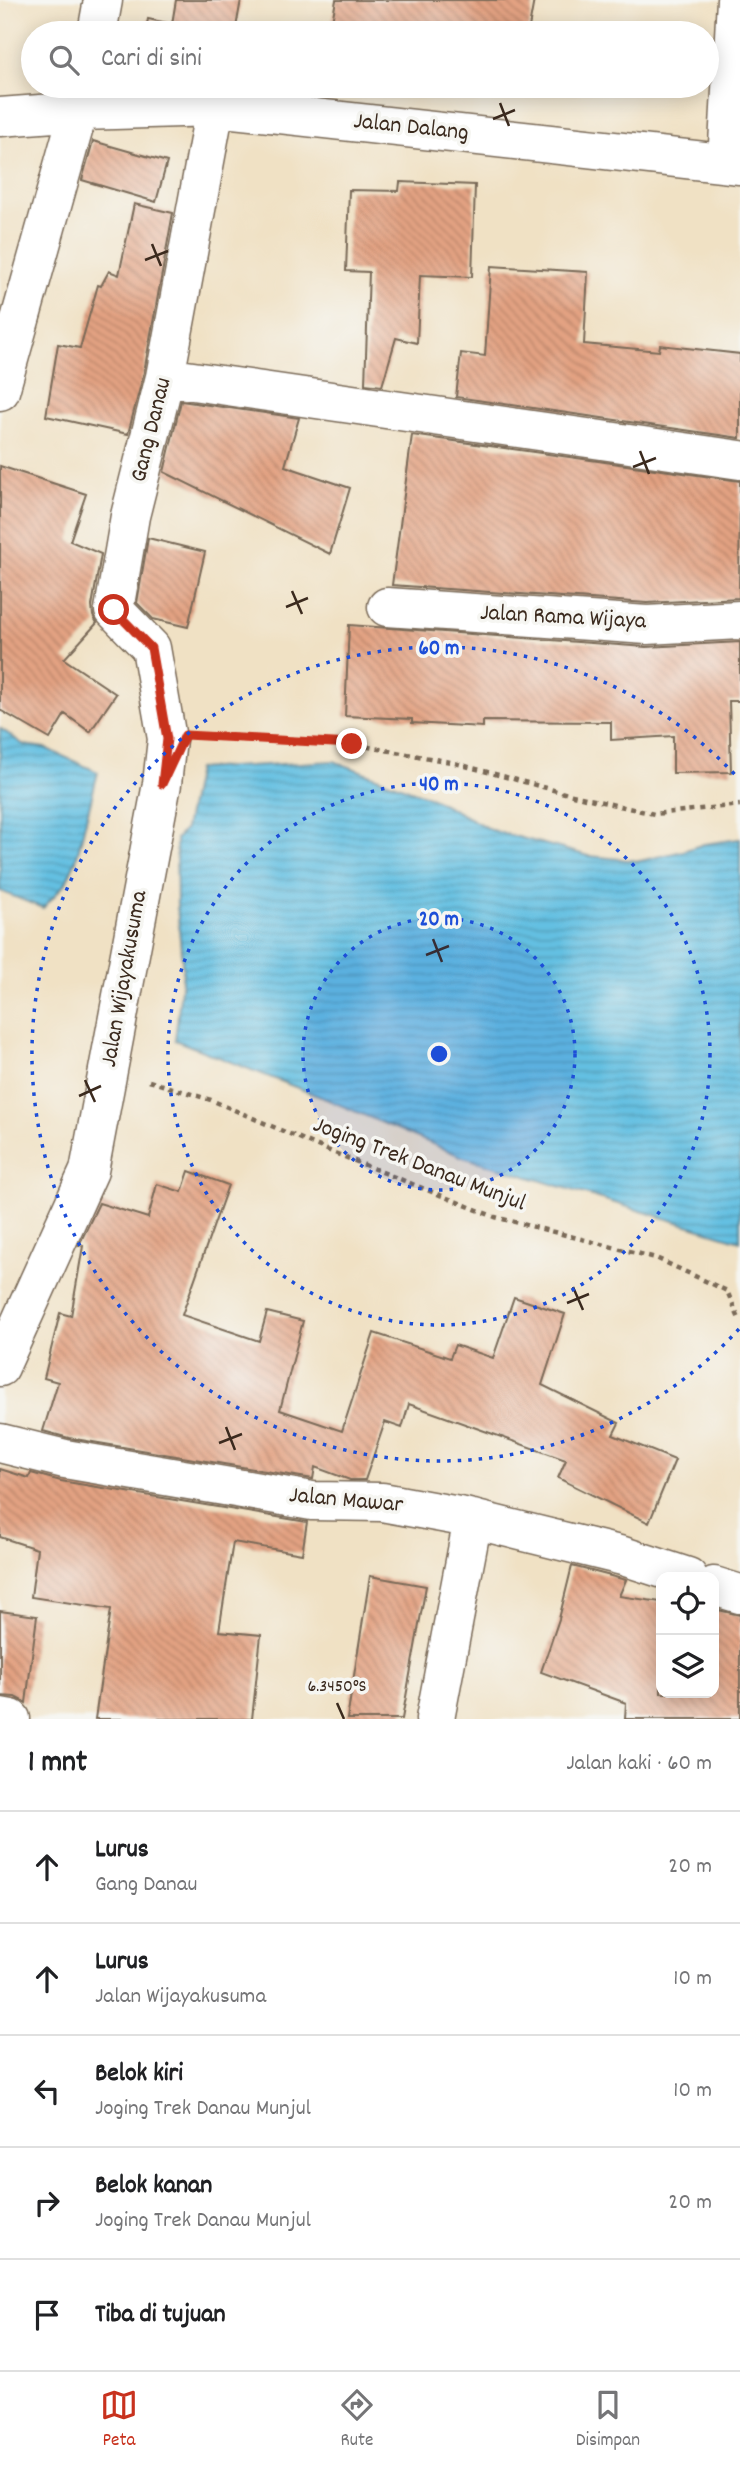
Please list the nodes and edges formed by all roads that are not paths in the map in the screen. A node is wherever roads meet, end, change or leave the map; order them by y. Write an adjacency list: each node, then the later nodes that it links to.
1 (103, 0): 3 (street)
2 (736, 0): 7 (street)
3 (99, 21)
4 (83, 98): 5 (street, Jalan Dalang); 6 (street, Jalan Dalang); 9 (street)
5 (215, 107): 7 (street, Jalan Dalang); 8 (street, Gang Danau)
6 (0, 117)
7 (733, 164)
8 (165, 377): 10 (street); 13 (street, Gang Danau)
9 (0, 391)
10 (740, 460)
11 (387, 607): 12 (street, Jalan Rama Wijaya)
12 (740, 620)
13 (183, 737): 14 (street, Jalan Wijayakusuma)
14 (0, 1367)
15 (0, 1443): 16 (street, Jalan Mawar)
16 (473, 1519): 17 (street, Jalan Mawar); 22 (street)
17 (673, 1572)
18 (719, 1588): 19 (street)
19 (740, 1594)
20 (0, 1717): 21 (street)
21 (10, 1719)
22 (435, 1719)

